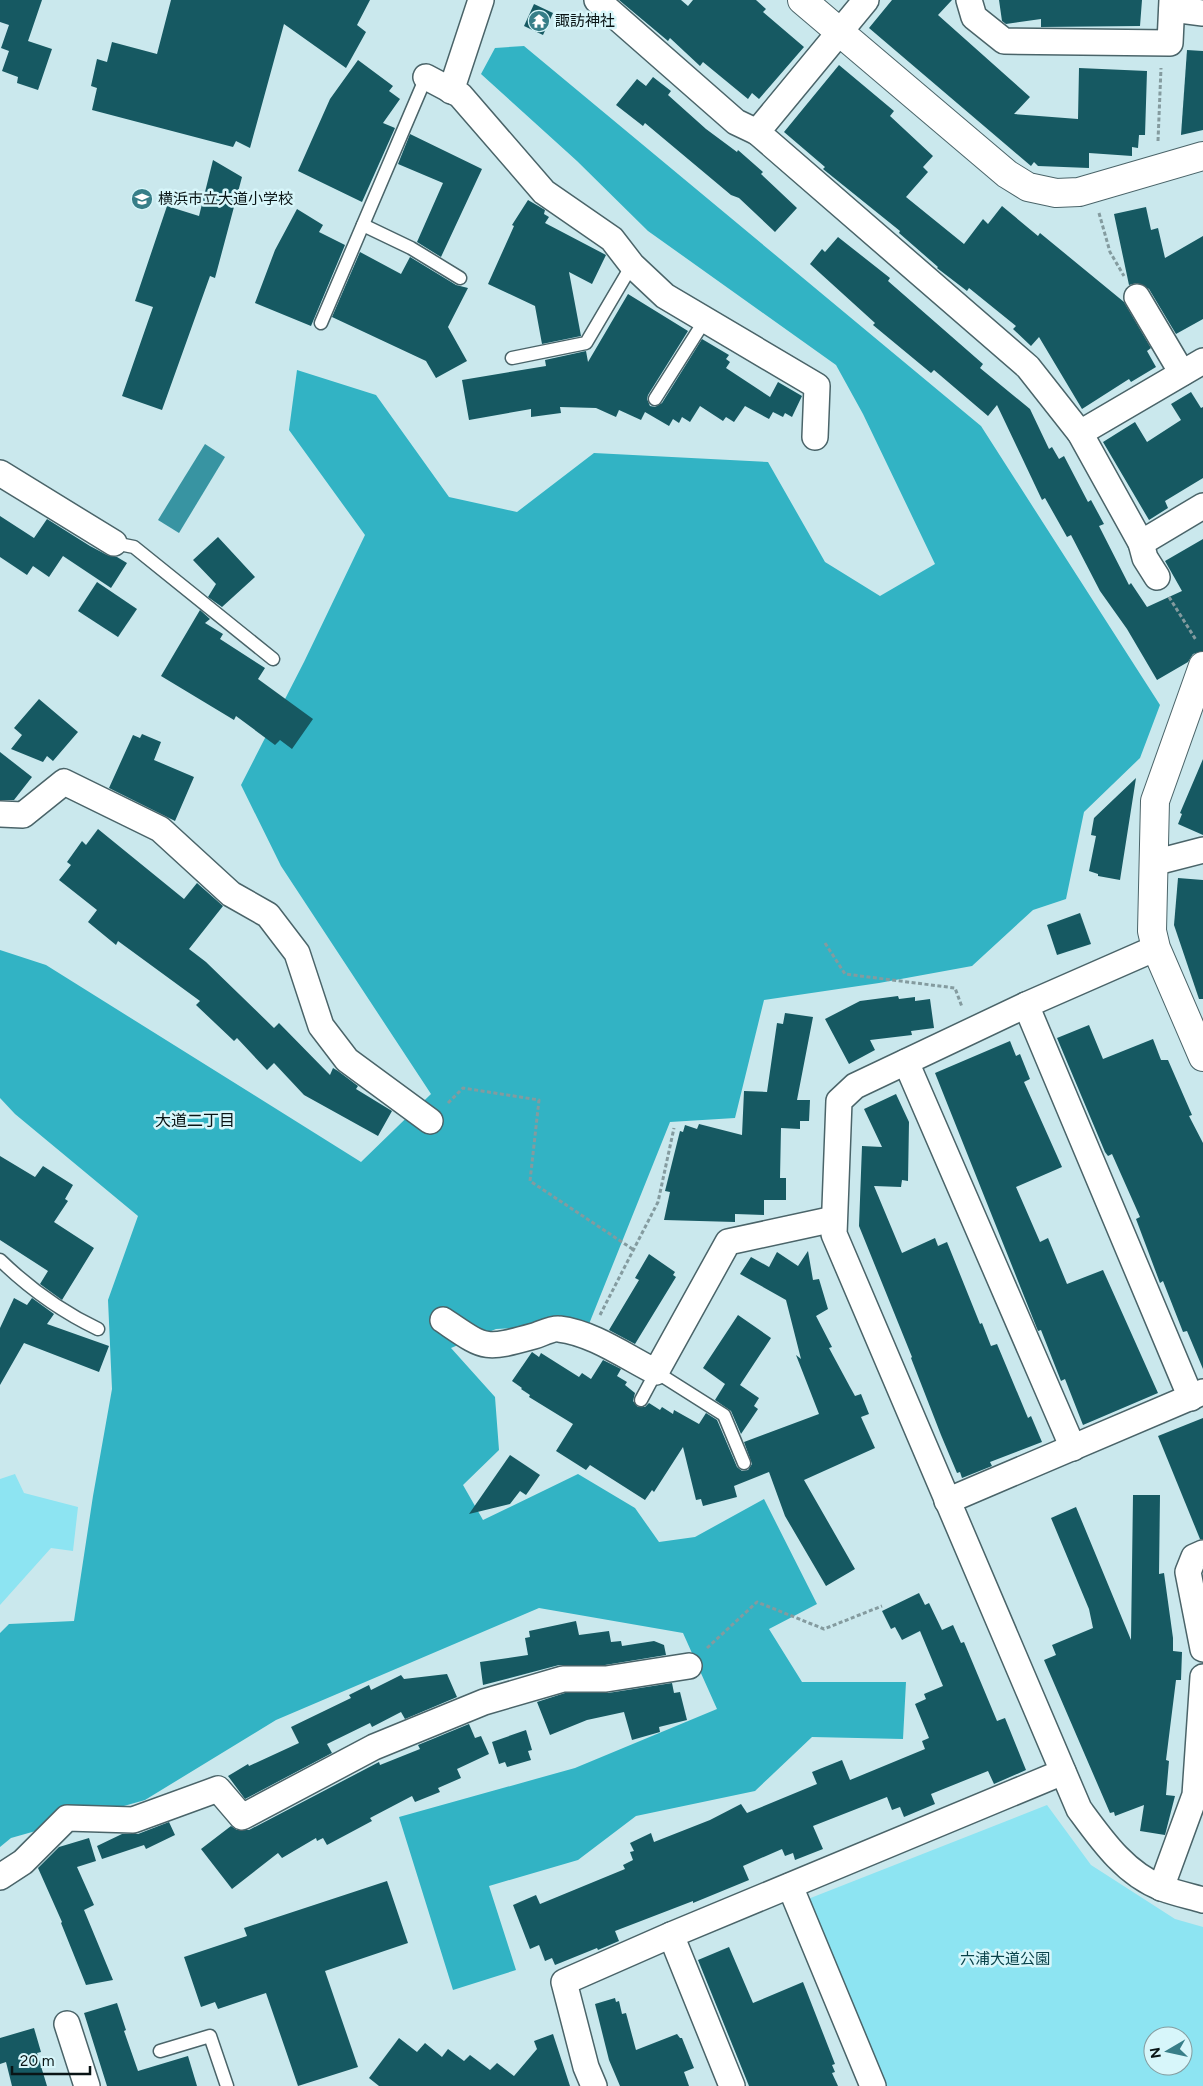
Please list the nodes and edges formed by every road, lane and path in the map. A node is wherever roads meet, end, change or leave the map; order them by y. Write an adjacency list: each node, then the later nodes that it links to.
1 (481, 0): 11 (street)
2 (597, 0): 12 (street)
3 (802, 0): 8 (street)
4 (866, 0): 8 (street)
5 (969, 0): 6 (street)
6 (1172, 4): 7 (street)
7 (1203, 13)
8 (840, 33): 12 (street); 15 (street)
9 (1162, 64): 13 (path)
10 (426, 77): 11 (street); 16 (lane)
11 (451, 91): 17 (street)
12 (756, 132): 26 (street)
13 (1158, 144)
14 (1203, 156): 15 (street)
15 (1092, 188): 19 (path)
16 (363, 225): 18 (lane); 21 (lane)
17 (632, 265): 20 (street); 22 (lane)
18 (460, 278)
19 (1137, 297): 24 (street)
20 (704, 320): 25 (lane); 27 (street)
21 (321, 323)
22 (512, 358)
23 (1203, 361): 24 (street)
24 (1182, 373): 26 (street)
25 (655, 399)
26 (1080, 433): 31 (street)
27 (815, 437)
28 (0, 473): 30 (street)
29 (1203, 506): 31 (street)
30 (114, 542): 34 (lane)
31 (1141, 543): 32 (street)
32 (1156, 577): 33 (path)
33 (1200, 655): 37 (street)
34 (273, 659)
35 (0, 814): 44 (street)
36 (1203, 850): 37 (street)
37 (1153, 863): 39 (street)
38 (825, 943): 40 (path)
39 (1156, 948): 41 (street); 42 (street)
40 (955, 988)
41 (1026, 1005): 43 (street); 53 (street)
42 (1203, 1057)
43 (906, 1062): 46 (street); 55 (street)
44 (430, 1121): 47 (path)
45 (674, 1128): 47 (path)
46 (834, 1219): 52 (street); 57 (street)
47 (634, 1250): 51 (path)
48 (0, 1260): 50 (lane)
49 (443, 1320): 51 (street)
50 (98, 1329)
51 (588, 1337): 52 (street)
52 (656, 1372): 54 (lane); 56 (lane)
53 (1197, 1395): 55 (street)
54 (641, 1400)
55 (1073, 1448): 57 (street)
56 (744, 1463)
57 (948, 1500): 63 (street)
58 (1203, 1553): 60 (street)
59 (882, 1606): 61 (path)
60 (1203, 1649)
61 (689, 1666): 65 (street)
62 (1203, 1677): 64 (street)
63 (1063, 1772): 66 (street); 67 (street)
64 (1199, 1796): 67 (street)
65 (0, 1876)
66 (790, 1886): 69 (street); 76 (street)
67 (1161, 1888): 68 (street)
68 (1203, 1900)
69 (670, 1935): 74 (street); 75 (street)
70 (68, 2024): 72 (street)
71 (160, 2051): 73 (lane)
72 (87, 2086)
73 (227, 2086)
74 (594, 2086)
75 (732, 2086)
76 (873, 2086)

